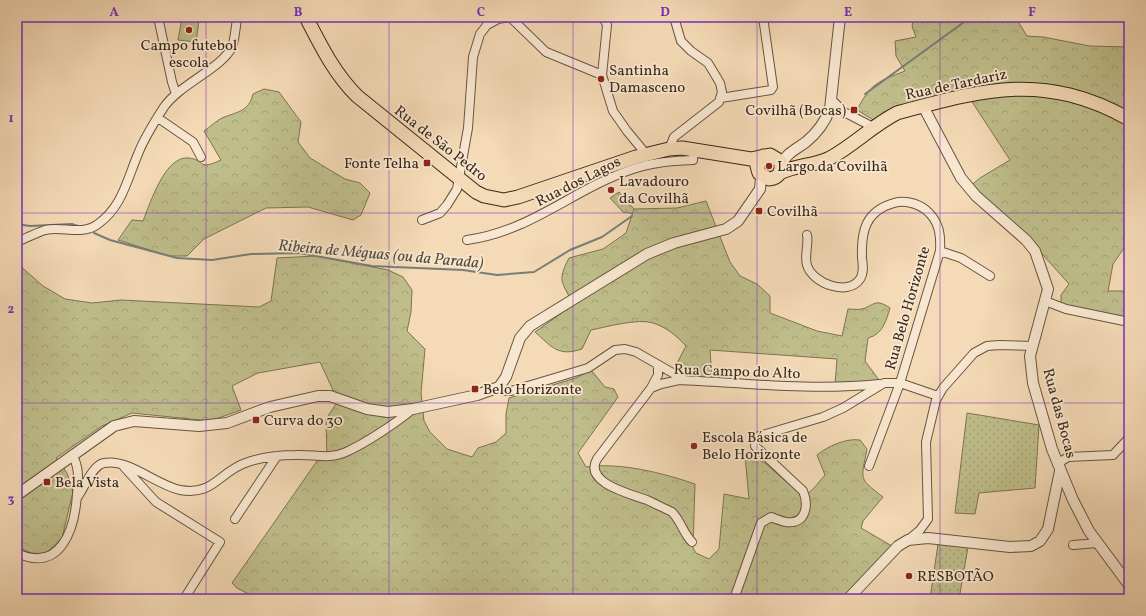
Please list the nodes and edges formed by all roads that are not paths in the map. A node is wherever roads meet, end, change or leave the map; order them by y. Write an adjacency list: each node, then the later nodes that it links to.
1 (158, 17): 11 (street)
2 (237, 17): 11 (street)
3 (306, 17): 25 (main road, Rua de São Pedro)
4 (510, 17): 9 (street); 10 (street)
5 (603, 17): 10 (street)
6 (674, 17): 12 (street)
7 (763, 17): 12 (street)
8 (840, 17): 13 (street)
9 (489, 21): 25 (street)
10 (602, 75): 20 (street)
11 (176, 94): 15 (street)
12 (722, 98): 18 (street)
13 (832, 100): 17 (street); 23 (street)
14 (923, 106): 16 (main road, Rua de Tardariz); 17 (main road, Rua de Tardariz); 33 (street, Rua das Bocas)
15 (158, 118): 21 (street); 30 (street)
16 (1129, 119)
17 (873, 127): 23 (main road, Rua de Tardariz)
18 (669, 149): 19 (main road, Rua de São Pedro); 20 (main road, Rua de São Pedro)
19 (694, 150): 22 (main road, Rua de São Pedro); 29 (street, Rua dos Lagos)
20 (646, 154): 25 (main road, Rua de São Pedro)
21 (202, 157)
22 (741, 158): 23 (main road, Rua de São Pedro); 24 (main road, Rua de São Pedro)
23 (774, 166): 24 (main road, Rua de São Pedro); 26 (street)
24 (758, 172): 26 (street)
25 (460, 180): 27 (street)
26 (755, 199): 40 (street)
27 (422, 220)
28 (807, 235): 31 (street, Rua Belo Horizonte)
29 (467, 240)
30 (17, 242)
31 (940, 251): 32 (street); 39 (street, Rua Belo Horizonte)
32 (990, 276)
33 (1044, 301): 34 (street); 35 (street, Rua das Bocas)
34 (1129, 322)
35 (1033, 346): 42 (street); 51 (street, Rua das Bocas)
36 (658, 365): 37 (street); 40 (street); 41 (street)
37 (686, 381): 38 (street, Rua Campo do Alto); 41 (street, Rua Campo do Alto)
38 (884, 383): 39 (street, Rua Campo do Alto); 64 (street)
39 (900, 383): 42 (street, Rua Belo Horizonte); 50 (street)
40 (499, 386): 43 (street)
41 (651, 388): 58 (street)
42 (938, 396): 55 (street)
43 (413, 409): 44 (street); 45 (street)
44 (388, 412): 45 (street); 47 (street)
45 (379, 432): 48 (street)
46 (1129, 438): 51 (street)
47 (72, 455): 52 (street); 53 (street)
48 (277, 456): 49 (street); 54 (street)
49 (122, 464): 53 (street); 63 (street)
50 (869, 466)
51 (1059, 468): 56 (street); 59 (street, Rua das Bocas)
52 (17, 494)
53 (77, 498): 61 (street)
54 (235, 519)
55 (928, 519): 56 (street); 57 (street)
56 (928, 538): 57 (street)
57 (908, 540): 65 (street)
58 (692, 542)
59 (1098, 543): 60 (street); 62 (street, Rua das Bocas)
60 (1073, 544)
61 (17, 553)
62 (1129, 585)
63 (184, 599)
64 (734, 599)
65 (848, 599)

